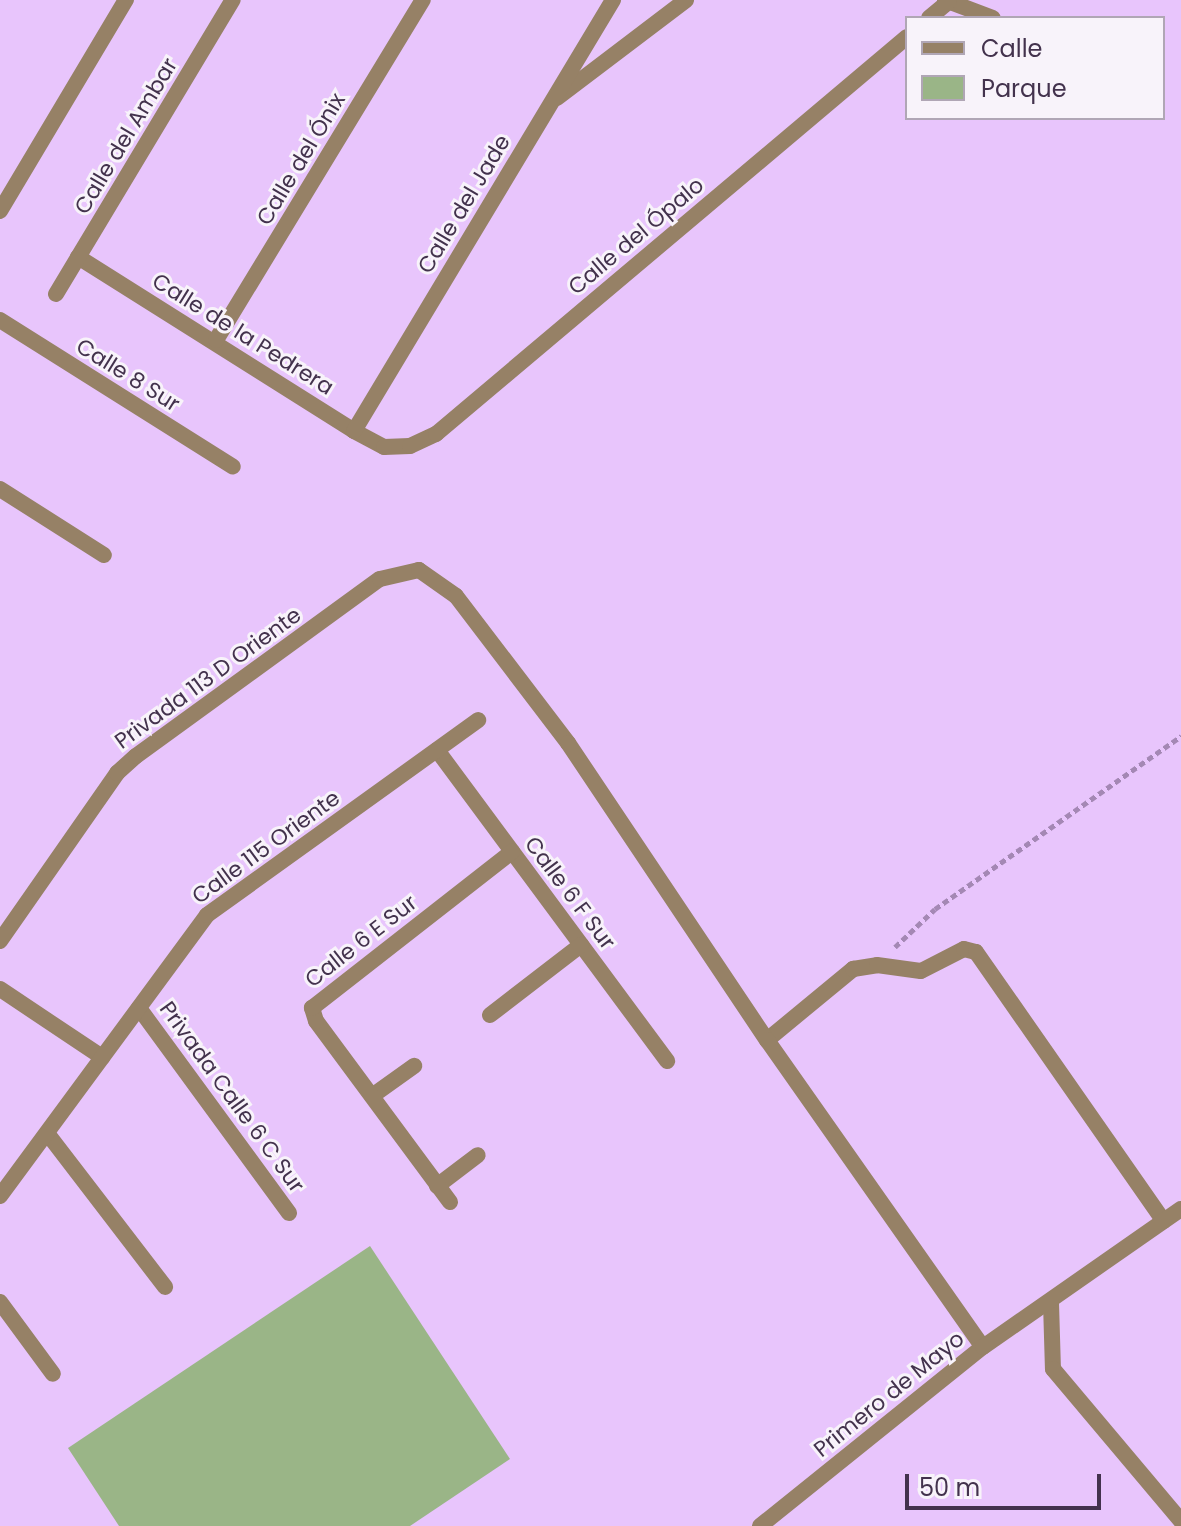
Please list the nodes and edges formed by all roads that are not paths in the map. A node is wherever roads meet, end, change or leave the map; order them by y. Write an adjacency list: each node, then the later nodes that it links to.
1 (126, 0): 11 (street)
2 (233, 0): 12 (street, Calle del Ambar)
3 (423, 0): 15 (street, Calle del Ónix)
4 (613, 0): 10 (street, Calle del Jade)
5 (686, 0): 10 (street)
6 (947, 1): 7 (street); 8 (street)
7 (931, 16)
8 (988, 16)
9 (905, 39): 17 (street, Calle del Ópalo)
10 (550, 104): 16 (street, Calle del Jade)
11 (0, 211)
12 (78, 257): 13 (street, Calle del Ambar); 15 (street, Calle de la Pedrera)
13 (56, 294)
14 (0, 320): 18 (street, Calle 8 Sur)
15 (216, 340): 16 (street, Calle de la Pedrera)
16 (354, 431): 17 (street, Calle de la Pedrera)
17 (384, 447)
18 (233, 467)
19 (0, 489): 20 (street)
20 (104, 555)
21 (478, 720): 22 (street, Calle 115 Oriente)
22 (437, 750): 23 (street, Calle 6 F Sur); 27 (street, Calle 115 Oriente)
23 (512, 852): 25 (street, Calle 6 F Sur); 33 (street, Calle 6 E Sur)
24 (0, 941): 29 (street, Privada 113 D Oriente)
25 (581, 945): 28 (street); 31 (street, Calle 6 F Sur)
26 (0, 989): 30 (street)
27 (139, 1008): 30 (street, Calle 115 Oriente); 40 (street, Privada Calle 6 C Sur)
28 (490, 1015)
29 (767, 1040): 41 (street); 45 (street)
30 (102, 1057): 34 (street, Calle 115 Oriente)
31 (667, 1061)
32 (414, 1066): 33 (street)
33 (372, 1096): 36 (street, Calle 6 E Sur)
34 (47, 1133): 37 (street, Calle 115 Oriente); 42 (street)
35 (478, 1155): 36 (street)
36 (437, 1186): 38 (street, Calle 6 E Sur)
37 (0, 1196)
38 (450, 1202)
39 (1181, 1209): 41 (street, Primero de Mayo)
40 (289, 1213)
41 (1164, 1221): 44 (street, Primero de Mayo)
42 (165, 1287)
43 (0, 1302): 46 (street)
44 (1051, 1303): 45 (street, Primero de Mayo); 47 (street)
45 (983, 1347): 48 (street, Primero de Mayo)
46 (53, 1374)
47 (1181, 1521)
48 (760, 1526)

